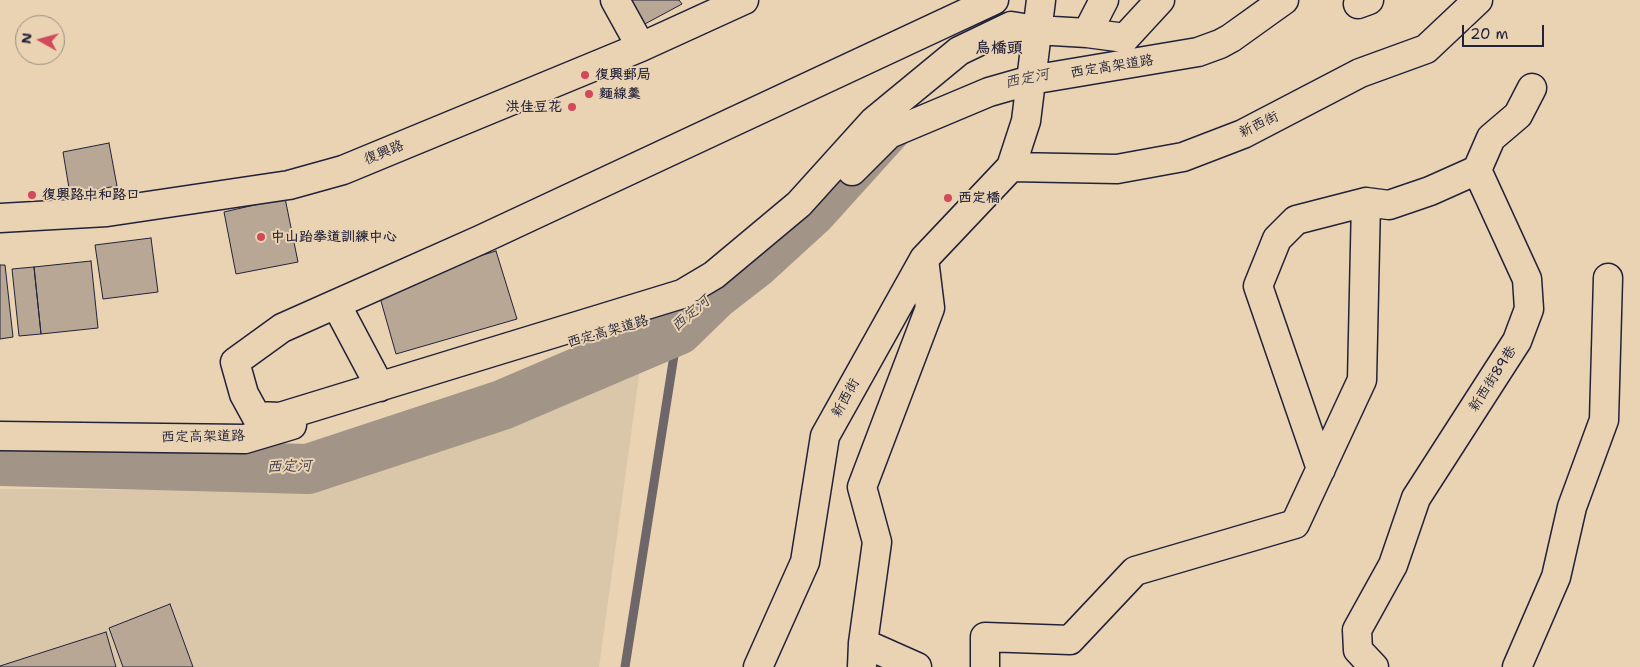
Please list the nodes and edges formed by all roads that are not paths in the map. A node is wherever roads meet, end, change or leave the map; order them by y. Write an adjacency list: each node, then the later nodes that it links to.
1 (615, 0): 12 (street)
2 (744, 0): 12 (street, 復興路)
3 (994, 0): 21 (street)
4 (1021, 0): 11 (street)
5 (1041, 0): 11 (street)
6 (1104, 0): 10 (street)
7 (1160, 0): 10 (street)
8 (1284, 0): 14 (street, 西定高架道路)
9 (1478, 0): 15 (street, 新西街)
10 (1087, 33): 11 (street)
11 (1035, 39): 14 (street); 22 (street)
12 (641, 47): 18 (street, 復興路)
13 (1532, 88): 16 (street)
14 (1030, 92): 15 (street, 新西街); 23 (street, 西定高架道路)
15 (1011, 168): 19 (street, 新西街)
16 (1477, 170): 17 (street); 29 (street, 新西街89巷)
17 (1366, 202): 24 (street); 24 (street)
18 (0, 218)
19 (924, 259): 25 (street); 26 (street, 新西街)
20 (1608, 278): 30 (street)
21 (336, 304): 22 (street); 22 (street)
22 (380, 388)
23 (0, 436)
24 (1321, 469): 28 (street)
25 (862, 655): 27 (street)
26 (758, 667)
27 (917, 667)
28 (985, 667)
29 (1374, 667)
30 (1516, 667)

